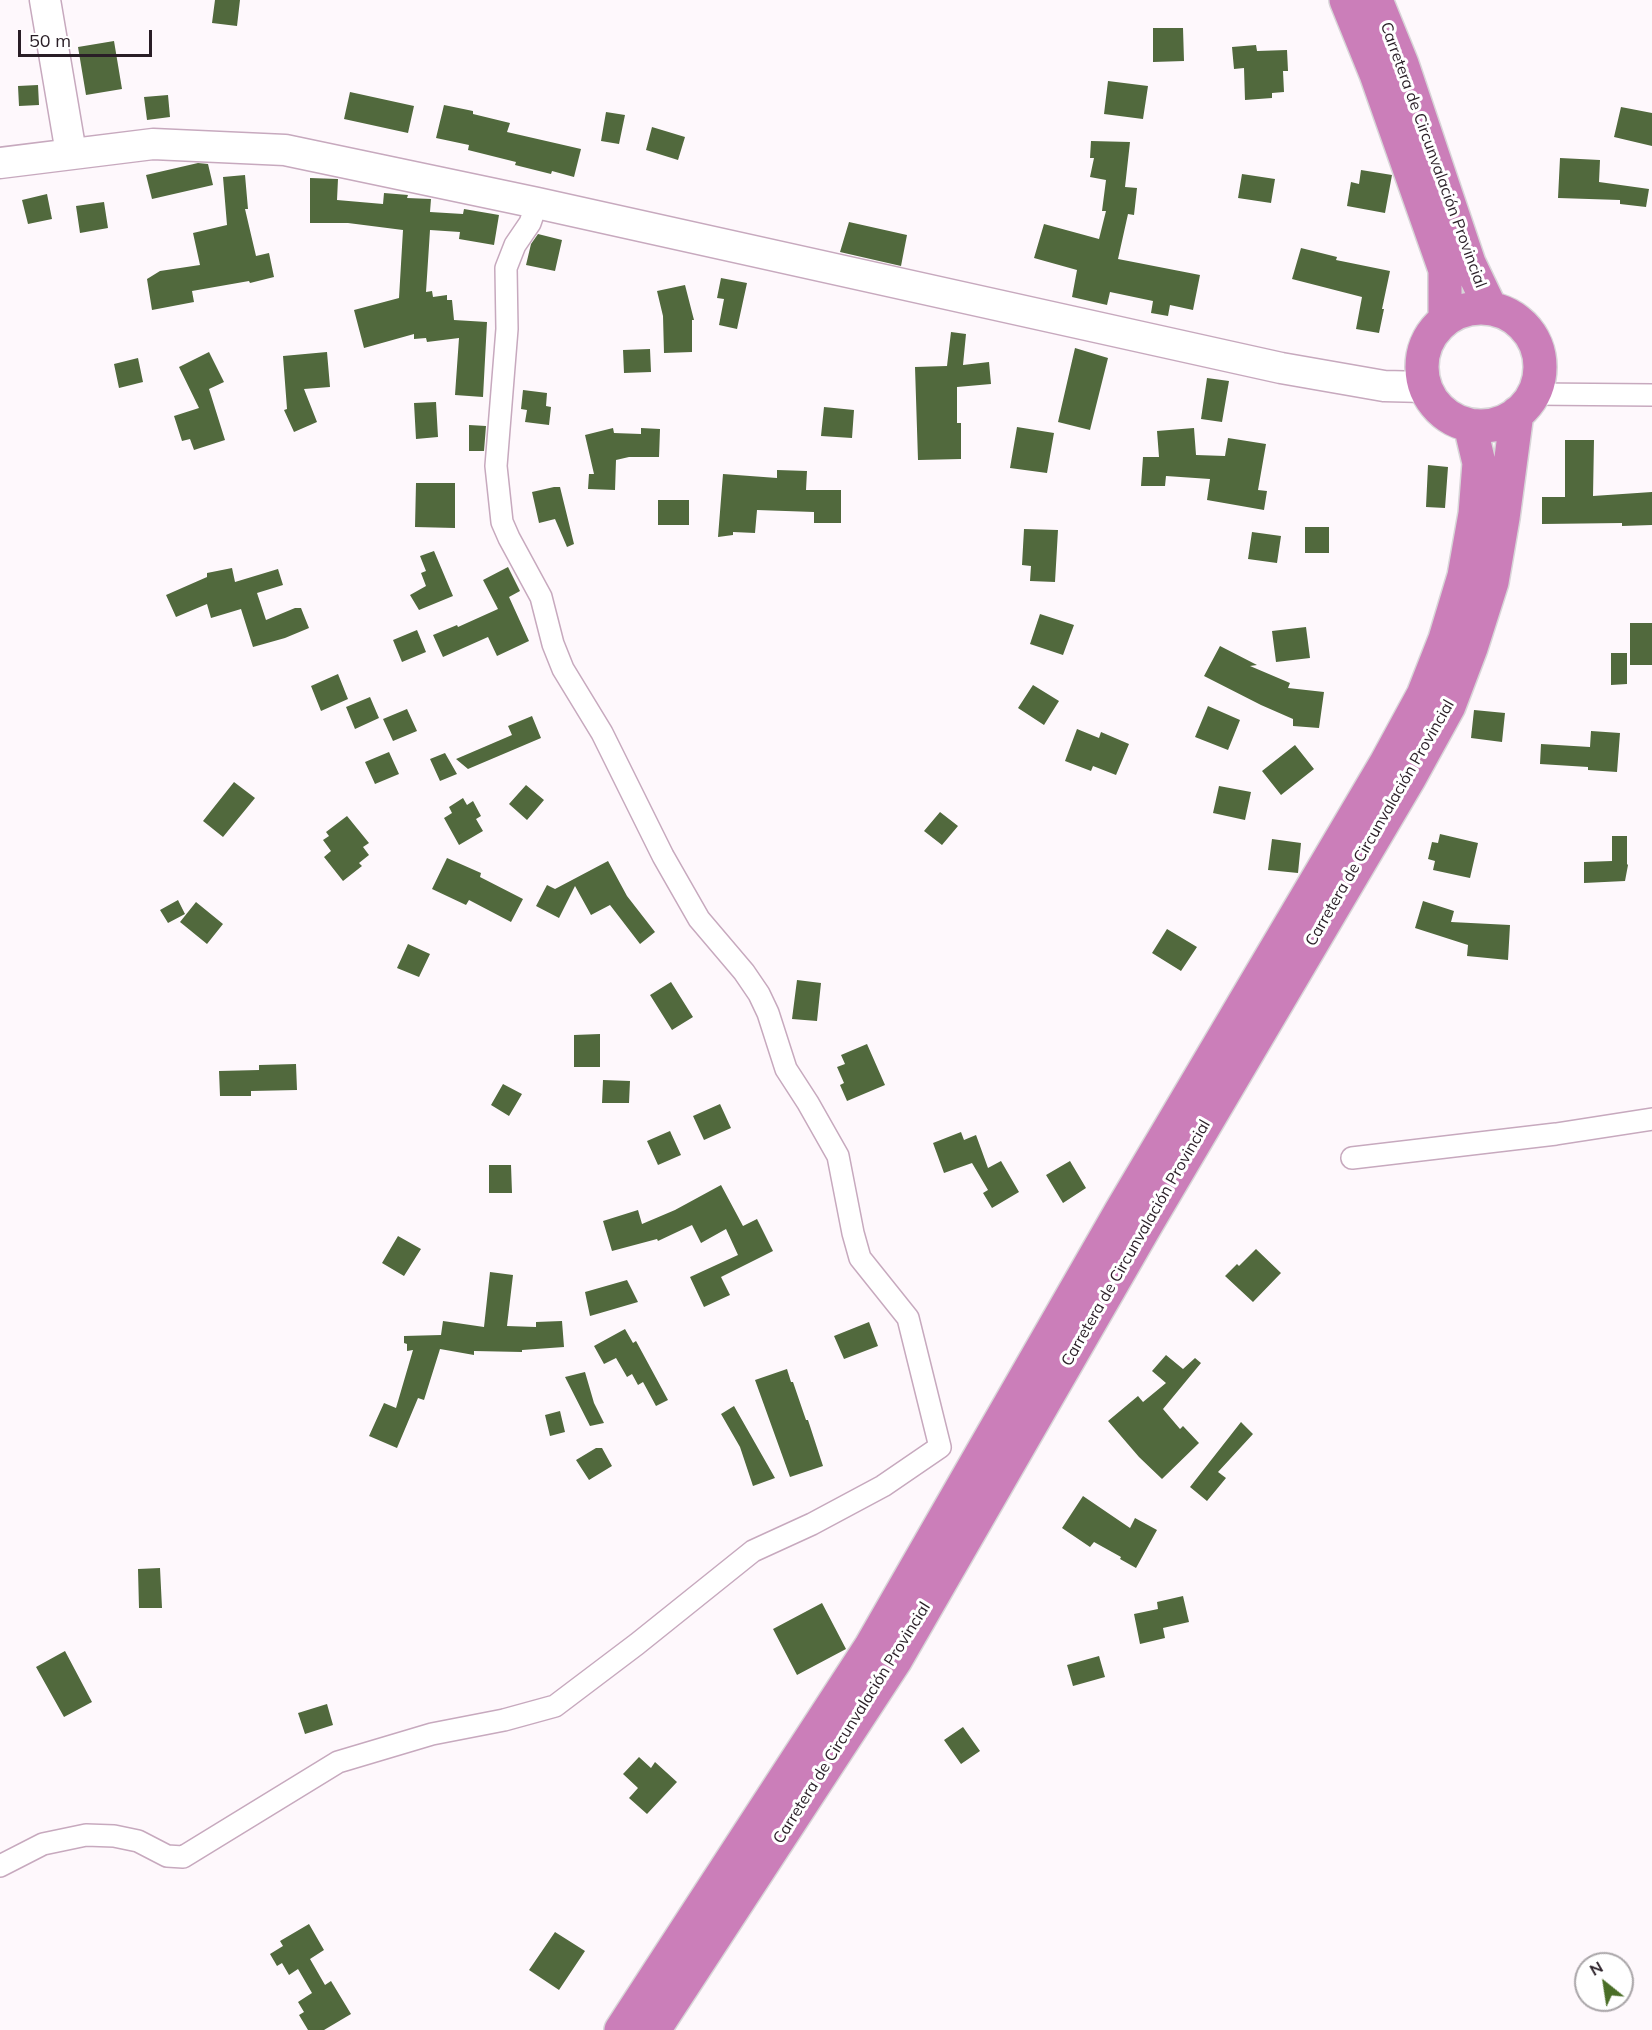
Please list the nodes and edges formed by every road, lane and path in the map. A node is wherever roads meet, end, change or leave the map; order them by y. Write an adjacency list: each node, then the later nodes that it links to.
1 (45, 0): 4 (street)
2 (1346, 0): 8 (highway, Carretera de Circunvalación Provincial)
3 (1376, 0): 7 (highway, Carretera de Circunvalación Provincial)
4 (71, 153): 5 (street); 6 (street)
5 (0, 163)
6 (537, 203): 9 (street); 15 (street)
7 (1491, 309): 8 (highway); 11 (highway)
8 (1445, 320): 9 (highway)
9 (1425, 387): 12 (highway)
10 (1652, 395): 11 (street)
11 (1525, 404): 12 (highway); 17 (highway, Carretera de Circunvalación Provincial)
12 (1470, 424): 16 (highway, Carretera de Circunvalación Provincial)
13 (1652, 1119): 14 (street)
14 (1352, 1158)
15 (0, 1866)
16 (621, 2030)
17 (654, 2030)

